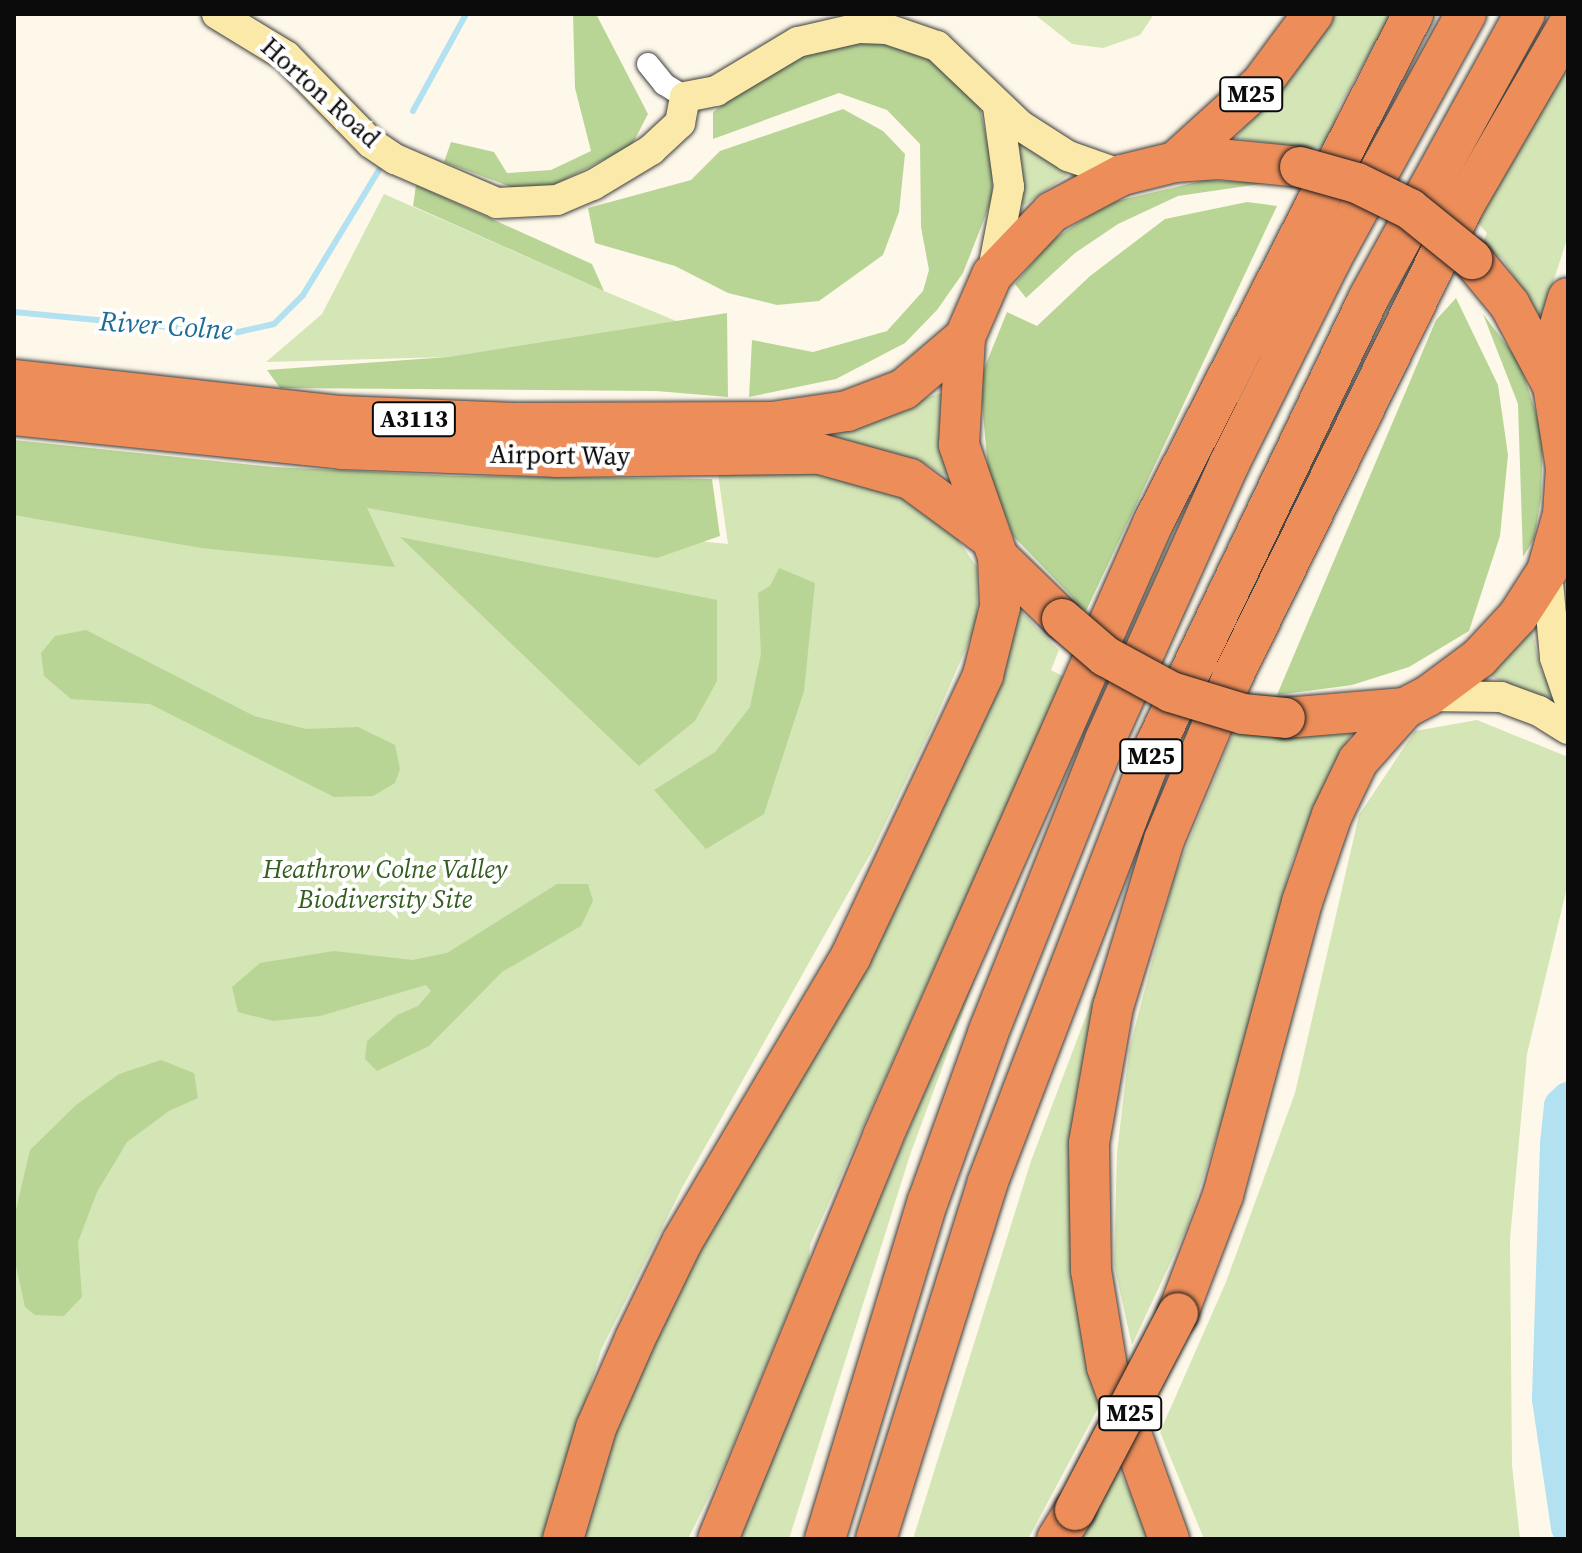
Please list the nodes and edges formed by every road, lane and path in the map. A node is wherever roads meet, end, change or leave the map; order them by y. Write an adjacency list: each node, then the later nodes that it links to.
1 (217, 14): 8 (street, Horton Road)
2 (1313, 14): 10 (highway, M25)
3 (1413, 14): 26 (highway)
4 (1466, 14): 27 (highway, M25)
5 (1525, 14): 28 (highway, M25)
6 (1568, 26): 23 (highway, M25)
7 (648, 64): 8 (street)
8 (685, 97): 9 (street)
9 (998, 107): 11 (street); 12 (street)
10 (1175, 162): 11 (highway); 15 (highway, bridge)
11 (1122, 175): 12 (highway)
12 (992, 275): 14 (highway)
13 (1568, 298): 15 (highway)
14 (965, 337): 16 (highway, Airport Way / A3113); 18 (highway)
15 (1547, 368): 19 (highway)
16 (14, 380)
17 (14, 415): 18 (highway, Airport Way / A3113)
18 (993, 547): 21 (highway, Airport Way, bridge); 25 (highway)
19 (1547, 571): 20 (street); 21 (highway)
20 (1568, 696)
21 (1416, 702): 22 (street); 23 (highway, M25, bridge)
22 (1568, 729)
23 (1125, 1422): 24 (highway, M25, bridge); 29 (highway, M25)
24 (1066, 1525)
25 (563, 1539)
26 (718, 1539)
27 (825, 1539)
28 (876, 1539)
29 (1169, 1539)

